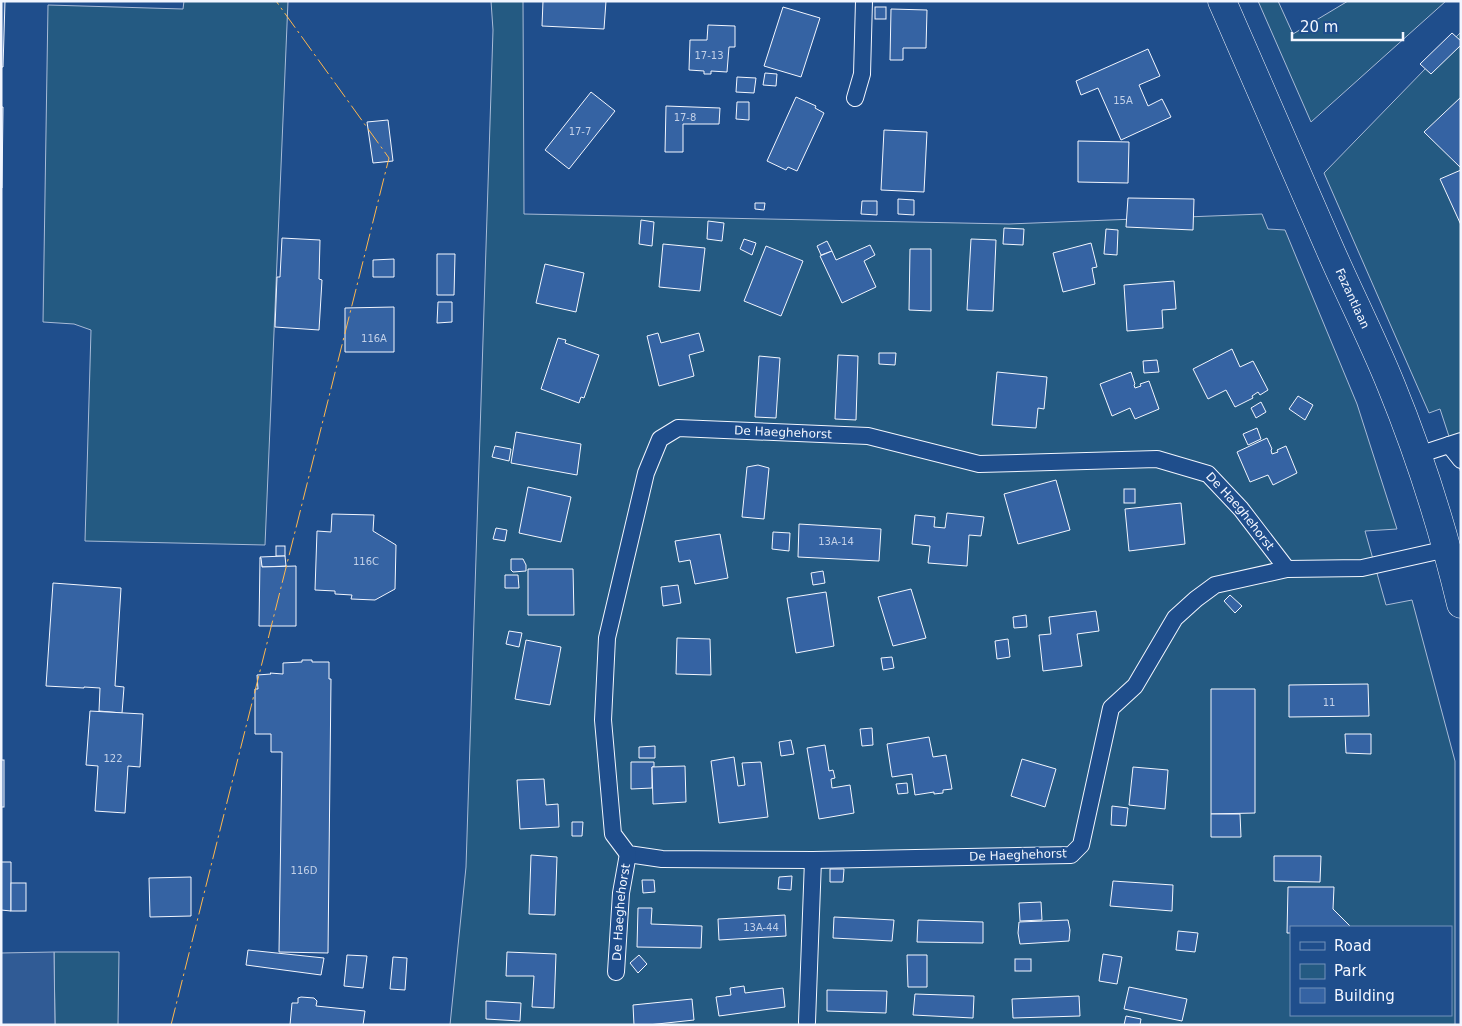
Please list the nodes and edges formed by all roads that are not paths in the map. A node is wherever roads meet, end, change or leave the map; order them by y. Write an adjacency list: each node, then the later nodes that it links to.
1 (864, 1): 3 (lane)
2 (1222, 1): 5 (street, Fazantlaan)
3 (855, 98)
4 (1455, 443): 5 (lane); 6 (lane)
5 (1418, 455): 7 (street, Fazantlaan)
6 (1461, 460)
7 (1447, 549): 8 (lane, De Haeghehorst); 9 (street, Fazantlaan)
8 (1287, 569): 10 (lane, De Haeghehorst); 11 (lane, De Haeghehorst)
9 (1461, 604)
10 (628, 854): 11 (lane, De Haeghehorst); 12 (lane, De Haeghehorst)
11 (813, 860): 13 (lane)
12 (616, 972)
13 (806, 1022)

